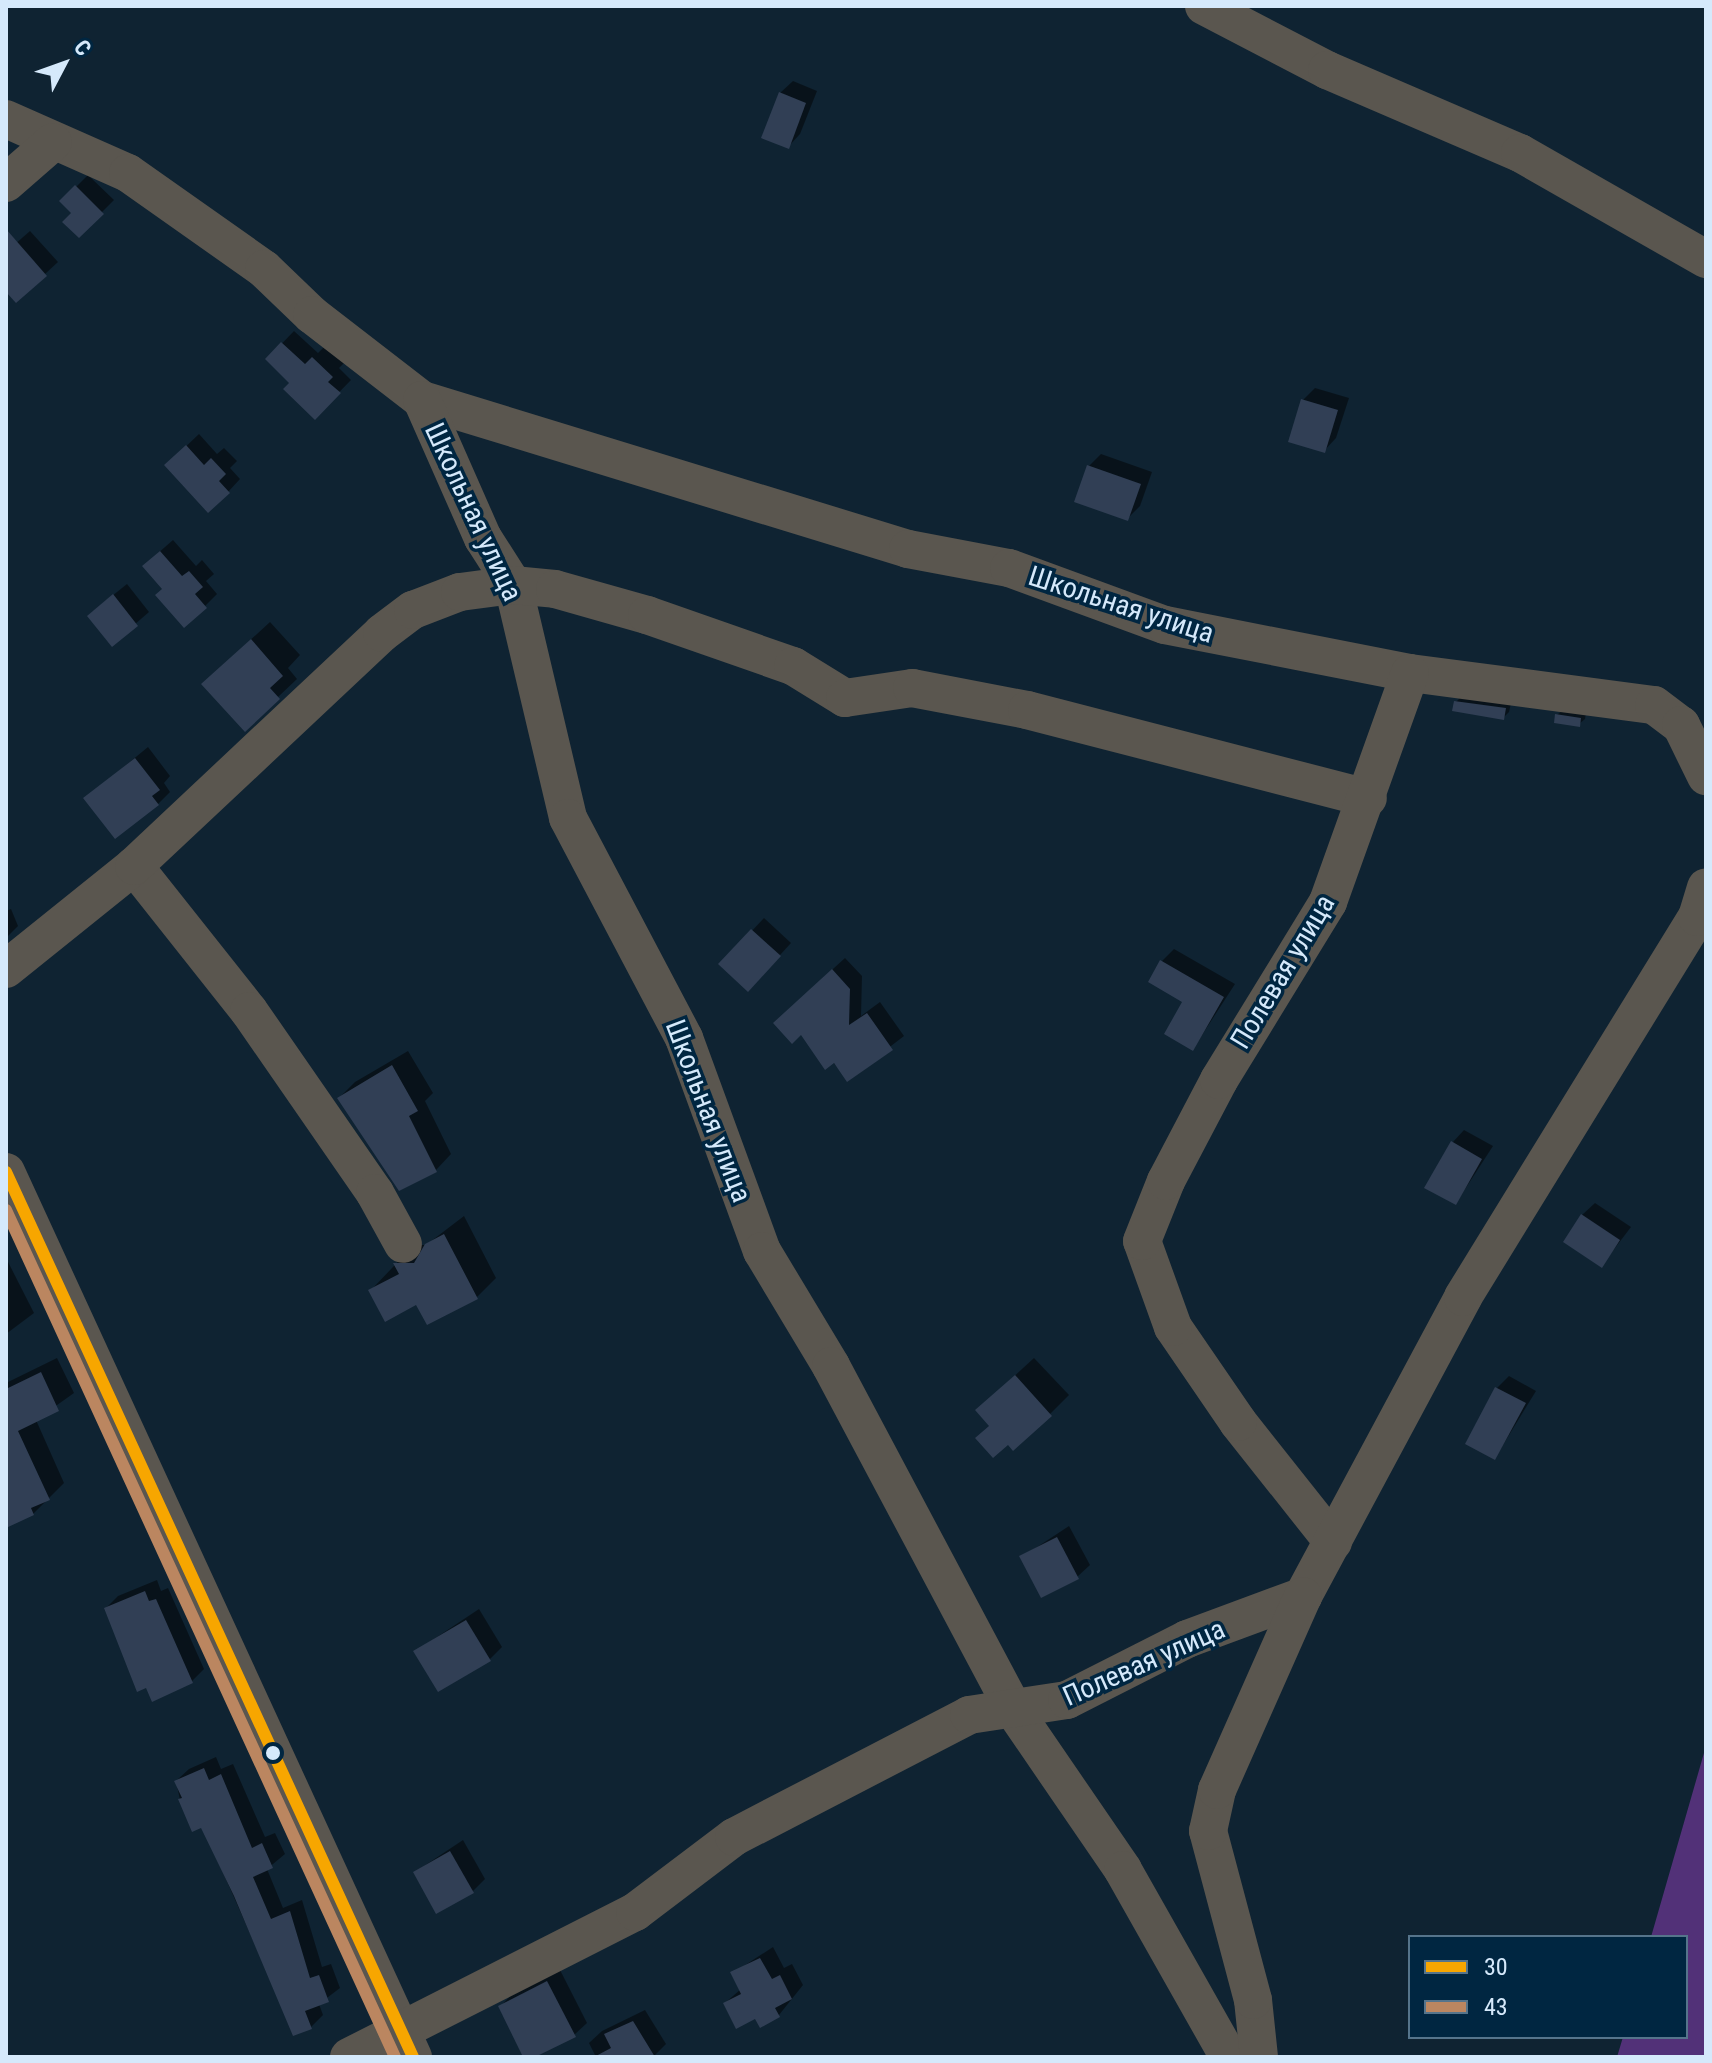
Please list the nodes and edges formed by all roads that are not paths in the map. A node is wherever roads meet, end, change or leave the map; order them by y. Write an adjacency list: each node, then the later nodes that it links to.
1 (1204, 6): 5 (street)
2 (6, 119): 3 (street, Школьная улица)
3 (53, 142): 4 (street); 6 (street, Школьная улица)
4 (6, 183)
5 (1706, 259)
6 (422, 400): 7 (street, Школьная улица); 8 (street, Школьная улица)
7 (513, 585): 10 (street); 11 (street); 18 (street, Школьная улица)
8 (1410, 673): 9 (street); 10 (street, Полевая улица)
9 (1706, 776)
10 (1368, 798): 16 (street, Полевая улица)
11 (134, 866): 13 (street); 15 (street)
12 (1703, 906): 16 (street)
13 (6, 969)
14 (6, 1172): 19 (street)
15 (403, 1244)
16 (1333, 1542): 17 (street)
17 (1303, 1596): 18 (street, Полевая улица); 22 (street)
18 (1015, 1712): 19 (street, Полевая улица); 21 (street, Школьная улица)
19 (407, 2045): 20 (street, Полевая улица)
20 (349, 2057)
21 (1229, 2057)
22 (1259, 2057)

